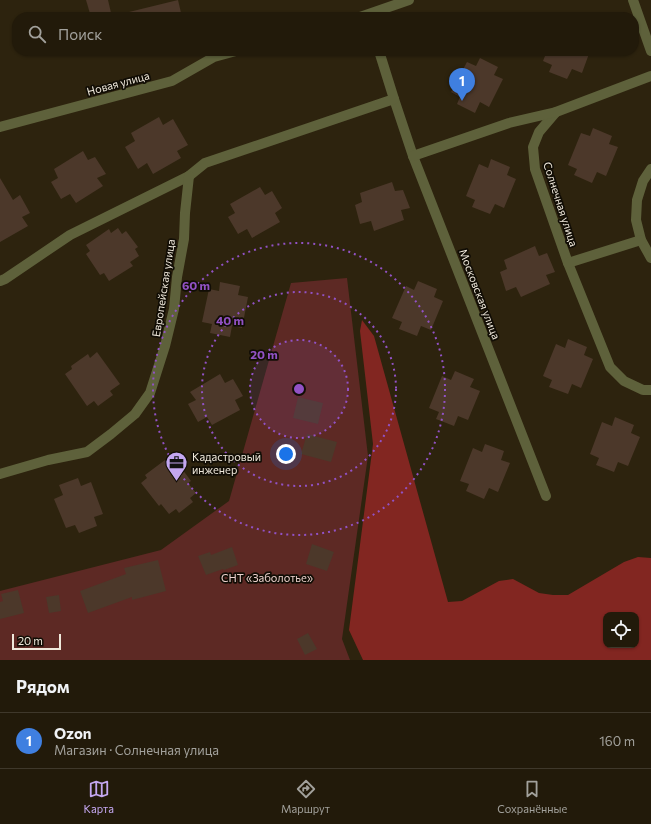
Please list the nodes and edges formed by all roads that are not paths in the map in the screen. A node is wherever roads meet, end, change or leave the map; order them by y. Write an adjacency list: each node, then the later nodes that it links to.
1 (409, 0): 3 (street)
2 (633, 0): 4 (street)
3 (376, 12)
4 (637, 12)
5 (639, 17): 6 (street)
6 (651, 51)
7 (218, 56): 12 (street, Новая улица)
8 (381, 56): 10 (street)
9 (651, 76): 11 (street, Солнечная улица)
10 (394, 99): 13 (street, Московская улица); 15 (street)
11 (556, 112): 13 (street, Солнечная улица); 18 (street, Солнечная улица)
12 (0, 127)
13 (413, 156): 22 (street, Московская улица)
14 (651, 170): 16 (street)
15 (189, 176): 19 (street); 21 (street, Европейская улица)
16 (641, 240): 17 (street); 18 (street, Солнечная улица)
17 (651, 258)
18 (568, 263): 20 (street, Солнечная улица)
19 (0, 281)
20 (651, 390)
21 (0, 474)
22 (546, 496)

